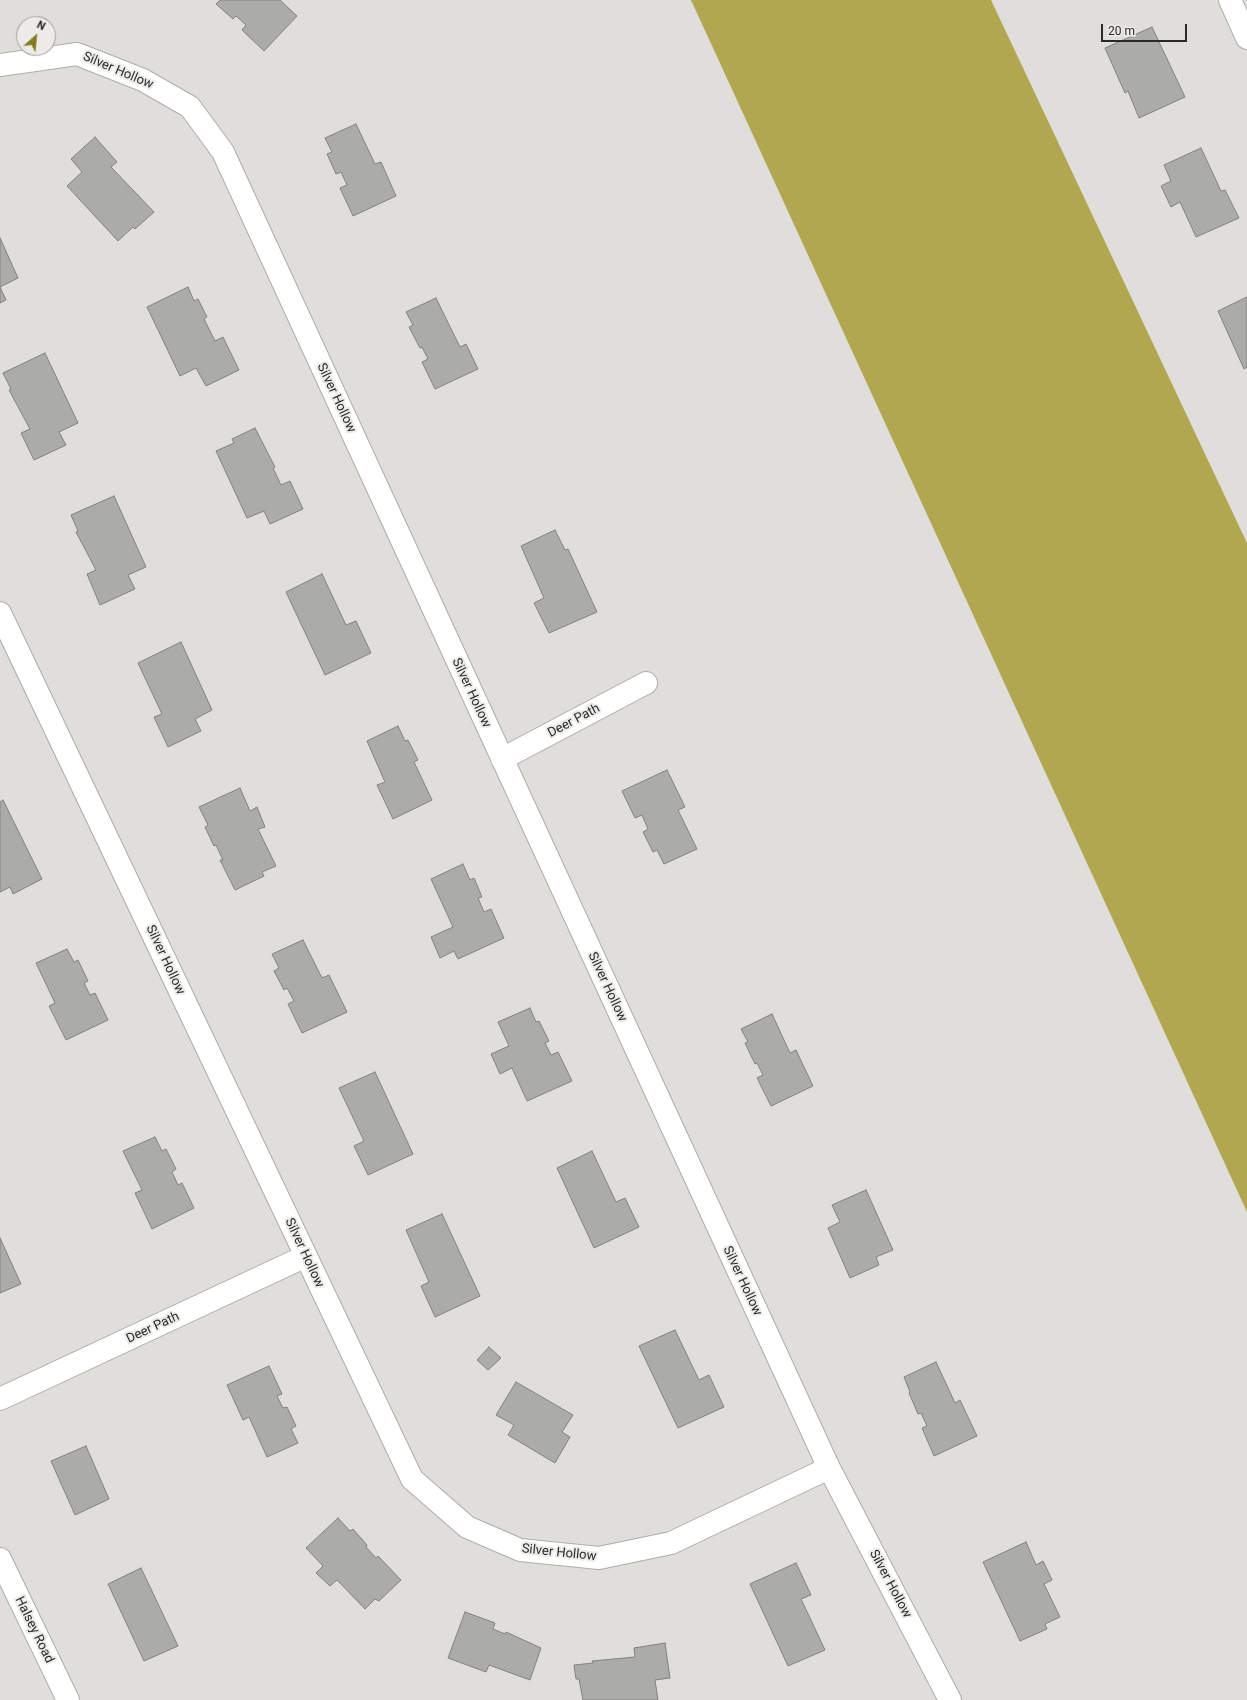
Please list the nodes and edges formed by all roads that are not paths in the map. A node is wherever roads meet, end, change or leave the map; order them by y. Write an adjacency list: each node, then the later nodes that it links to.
1 (1230, 0): 2 (street)
2 (1247, 38)
3 (0, 65): 6 (street, Silver Hollow)
4 (0, 613): 7 (street, Silver Hollow)
5 (646, 683): 6 (street, Deer Path)
6 (502, 759): 9 (street, Silver Hollow)
7 (306, 1256): 8 (street, Deer Path); 9 (street, Silver Hollow)
8 (0, 1399)
9 (829, 1468): 12 (street, Silver Hollow)
10 (0, 1559): 11 (street, Halsey Road)
11 (68, 1700)
12 (950, 1700)

